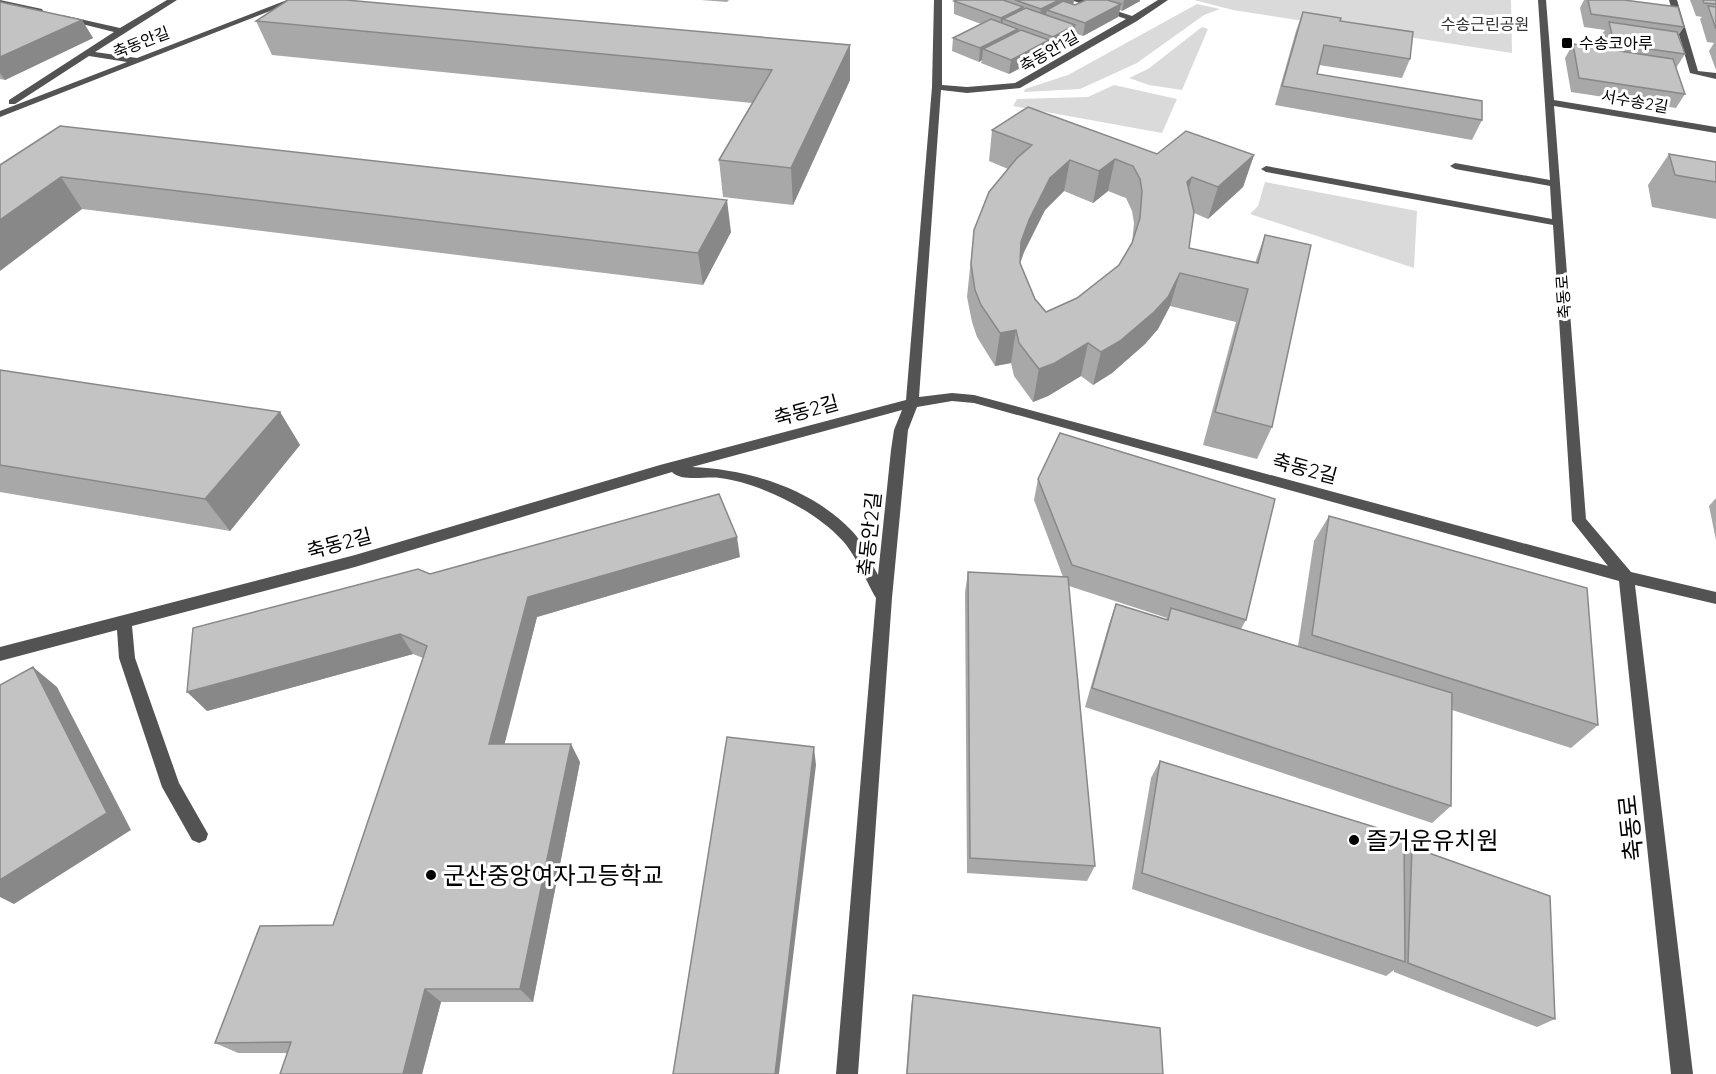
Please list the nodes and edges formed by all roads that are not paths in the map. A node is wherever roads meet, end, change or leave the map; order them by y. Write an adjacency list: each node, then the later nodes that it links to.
1 (173, 0): 12 (street, 축동안길)
2 (294, 0): 14 (street, 축동안길)
3 (938, 0): 16 (street, 축동안2길)
4 (1075, 0): 11 (street)
5 (1164, 0): 11 (street, 축동안1길)
6 (1542, 0): 17 (street, 축동로)
7 (1673, 0): 15 (street)
8 (0, 2): 9 (street)
9 (44, 12)
10 (55, 15): 12 (street)
11 (1134, 19): 16 (street, 축동안1길)
12 (121, 31): 13 (street, 축동안길)
13 (87, 53): 14 (street); 18 (street, 축동안길)
14 (134, 60): 18 (street, 축동안길)
15 (1716, 76)
16 (937, 87): 24 (street, 축동안2길)
17 (1549, 102): 19 (street, 서수송2길); 22 (street, 축동로)
18 (0, 112)
19 (1716, 130)
20 (1455, 166): 22 (street)
21 (1266, 169): 23 (street)
22 (1555, 184): 23 (street, 축동로)
23 (1558, 223): 26 (street, 축동로)
24 (912, 403): 25 (street, 축동2길); 26 (street, 축동2길); 28 (street, 축동안2길)
25 (660, 470): 28 (street); 29 (street, 축동2길)
26 (1626, 577): 27 (street); 33 (street, 축동로)
27 (1716, 597)
28 (884, 598): 32 (street, 축동안2길)
29 (124, 622): 30 (street, 축동2길); 31 (street)
30 (0, 654)
31 (199, 834)
32 (847, 1074)
33 (1682, 1074)

